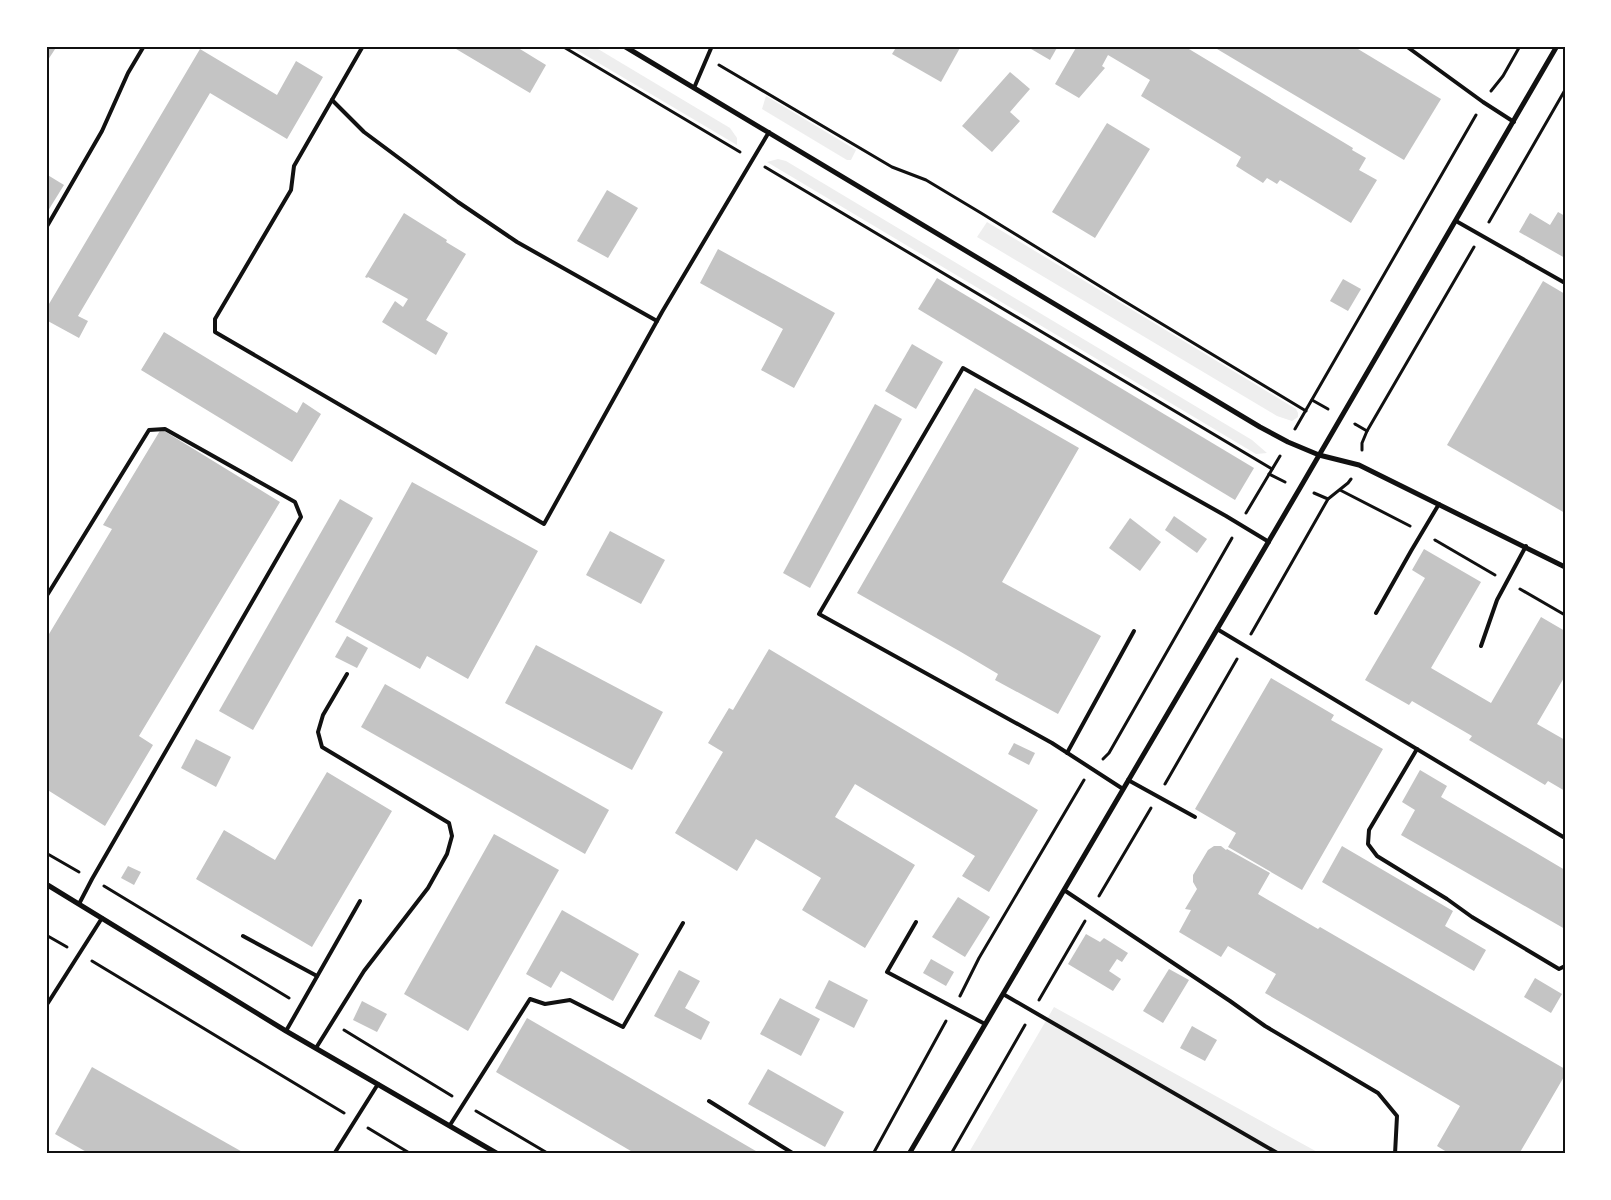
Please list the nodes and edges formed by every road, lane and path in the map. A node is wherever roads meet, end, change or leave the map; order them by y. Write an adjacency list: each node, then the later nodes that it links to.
1 (144, 46): 18 (lane)
2 (363, 46): 12 (lane)
3 (562, 46): 16 (path)
4 (624, 46): 10 (street)
5 (712, 46): 9 (lane)
6 (1406, 46): 13 (lane)
7 (1520, 46): 13 (path)
8 (1557, 46): 14 (street)
9 (708, 58): 10 (lane); 22 (path)
10 (694, 88): 15 (street)
11 (1565, 90): 19 (path)
12 (332, 100): 21 (lane); 21 (lane)
13 (1483, 102): 14 (lane); 22 (path)
14 (1514, 122): 17 (street)
15 (769, 132): 16 (lane); 23 (street)
16 (753, 160): 21 (lane); 26 (path)
17 (1456, 221): 19 (lane); 24 (street)
18 (46, 228)
19 (1481, 235): 20 (lane); 25 (path)
20 (1565, 283)
21 (657, 321)
22 (1306, 411): 23 (path)
23 (1288, 442): 24 (street); 26 (path)
24 (1319, 454): 25 (street); 31 (street)
25 (1359, 465): 27 (path); 28 (street)
26 (1272, 469): 29 (path)
27 (1340, 489): 30 (path); 40 (path)
28 (1439, 504): 30 (lane); 32 (street)
29 (1239, 525): 31 (lane); 44 (lane); 45 (path)
30 (1422, 532): 34 (path); 36 (lane)
31 (1269, 542): 38 (street)
32 (1526, 546): 33 (street); 34 (lane)
33 (1565, 566)
34 (1507, 581): 37 (path); 41 (lane)
35 (46, 597): 54 (lane)
36 (1376, 613)
37 (1565, 615)
38 (1217, 629): 40 (lane); 46 (street)
39 (1134, 631): 44 (lane)
40 (1244, 646): 43 (lane); 48 (path)
41 (1481, 646)
42 (347, 674): 70 (lane)
43 (1417, 750): 50 (lane); 62 (lane)
44 (1067, 752): 45 (lane)
45 (1093, 770): 47 (lane); 66 (path)
46 (1128, 780): 47 (street); 48 (lane)
47 (1123, 788): 52 (street)
48 (1158, 796): 49 (lane); 55 (path)
49 (1195, 817)
50 (1565, 838)
51 (46, 884): 54 (street)
52 (1064, 890): 55 (lane); 64 (street)
53 (360, 901): 63 (lane)
54 (79, 904): 56 (street)
55 (1092, 908): 67 (path); 83 (lane)
56 (102, 918): 61 (lane); 69 (street)
57 (916, 922): 66 (lane)
58 (683, 923): 74 (lane)
59 (46, 935): 61 (path)
60 (243, 936): 63 (lane)
61 (79, 953): 65 (lane); 73 (path)
62 (1565, 966)
63 (317, 976): 69 (lane)
64 (1003, 994): 67 (lane); 68 (street)
65 (46, 1006)
66 (954, 1007): 68 (lane); 79 (path)
67 (1033, 1011): 81 (path); 82 (lane)
68 (985, 1024): 80 (street)
69 (286, 1031): 70 (street)
70 (316, 1048): 71 (street)
71 (378, 1084): 73 (lane); 74 (street)
72 (709, 1101): 78 (lane)
73 (355, 1120): 75 (lane); 76 (path)
74 (450, 1125): 77 (street)
75 (334, 1154)
76 (411, 1154)
77 (498, 1154)
78 (794, 1154)
79 (872, 1154)
80 (908, 1154)
81 (951, 1154)
82 (1279, 1154)
83 (1395, 1154)

